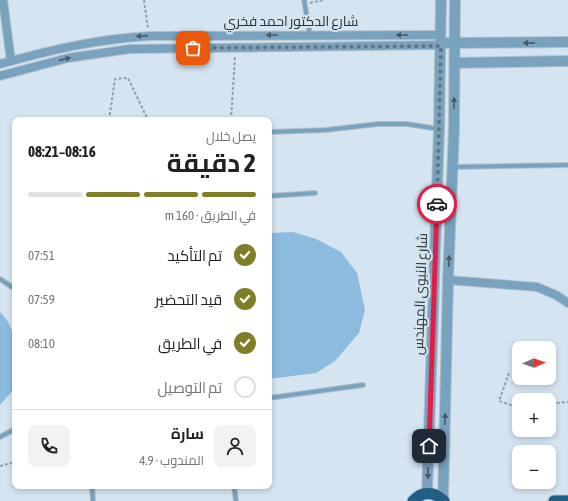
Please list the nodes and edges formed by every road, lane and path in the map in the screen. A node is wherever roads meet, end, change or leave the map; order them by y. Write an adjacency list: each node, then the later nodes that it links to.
1 (3, 0): 18 (street)
2 (144, 0): 9 (path)
3 (323, 0): 6 (path)
4 (441, 0): 10 (street, شارع النبوى المهندس)
5 (455, 0): 12 (street, شارع النبوى المهندس)
6 (304, 2): 7 (lane)
7 (314, 35): 8 (street, شارع الدكتور احمد فخري); 9 (street, شارع الدكتور احمد فخري, one-way to 9); 15 (street)
8 (376, 35): 10 (street, شارع الدكتور احمد فخري, one-way to 8); 14 (street)
9 (149, 36): 17 (street, شارع الدكتور احمد فخري, one-way to 17)
10 (441, 41): 12 (street); 14 (street, شارع الدكتور احمد فخري); 28 (street, شارع النبوى المهندس)
11 (568, 42): 13 (street, one-way to 13)
12 (455, 43): 13 (street); 22 (street, شارع النبوى المهندس)
13 (510, 43): 21 (street)
14 (376, 46): 15 (street, شارع الدكتور احمد فخري)
15 (318, 47): 16 (street, شارع الدكتور احمد فخري)
16 (235, 48): 20 (street, شارع الدكتور احمد فخري, one-way to 16); 27 (path)
17 (48, 51): 18 (street, شارع الدكتور احمد فخري); 20 (street)
18 (11, 61): 23 (street, شارع الدكتور احمد فخري)
19 (568, 61): 21 (street)
20 (51, 62): 24 (street, شارع الدكتور احمد فخري)
21 (510, 62): 22 (street)
22 (455, 63): 29 (street, شارع النبوى المهندس, one-way to 22)
23 (0, 64)
24 (0, 76)
25 (109, 117): 26 (path)
26 (147, 117)
27 (231, 117)
28 (439, 129): 29 (street); 30 (lane); 51 (street, شارع النبوى المهندس, one-way to 51)
29 (454, 129): 32 (street, شارع النبوى المهندس)
30 (272, 132)
31 (568, 165): 32 (lane)
32 (452, 167): 36 (street, شارع النبوى المهندس, one-way to 32)
33 (315, 193): 34 (lane)
34 (272, 196)
35 (0, 279): 37 (lane)
36 (448, 280): 38 (street); 55 (street, شارع النبوى المهندس, one-way to 36)
37 (12, 287)
38 (568, 303)
39 (509, 373): 44 (path)
40 (363, 385): 41 (lane)
41 (272, 398)
42 (568, 402): 43 (path)
43 (556, 403)
44 (512, 406)
45 (12, 431): 46 (lane)
46 (0, 437)
47 (12, 463): 48 (path)
48 (0, 466)
49 (92, 489): 52 (lane)
50 (234, 489): 53 (lane)
51 (427, 493): 54 (highway); 55 (highway)
52 (93, 501)
53 (236, 501)
54 (413, 501)
55 (443, 501)
56 (554, 501): 57 (highway)
57 (568, 501)

